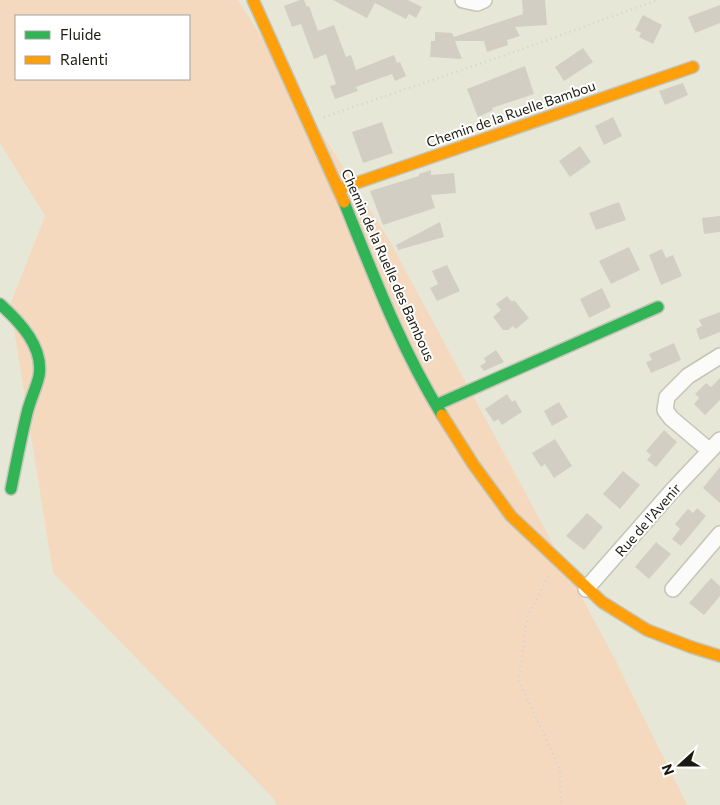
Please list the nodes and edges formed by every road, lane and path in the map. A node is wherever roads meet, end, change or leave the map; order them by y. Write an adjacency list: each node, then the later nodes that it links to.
1 (253, 0): 6 (street, Chemin de la Ruelle des Bambous)
2 (463, 0): 3 (street)
3 (484, 0)
4 (657, 0): 6 (path)
5 (693, 67): 7 (street, Chemin de la Ruelle Bambou)
6 (308, 122): 7 (street, Chemin de la Ruelle des Bambous)
7 (339, 189): 11 (street, Chemin de la Ruelle des Bambous)
8 (0, 304): 13 (street)
9 (658, 307): 11 (street)
10 (720, 356): 12 (street, Rue de l'Avenir)
11 (436, 406): 15 (street, Chemin de la Ruelle des Bambous)
12 (715, 446): 16 (street, Rue de l'Avenir)
13 (11, 489)
14 (720, 534): 17 (street)
15 (556, 559): 16 (street, Chemin de la Ruelle des Bambous); 19 (path)
16 (586, 589): 18 (street, Chemin de la Ruelle des Bambous)
17 (673, 589)
18 (720, 656)
19 (561, 805)

